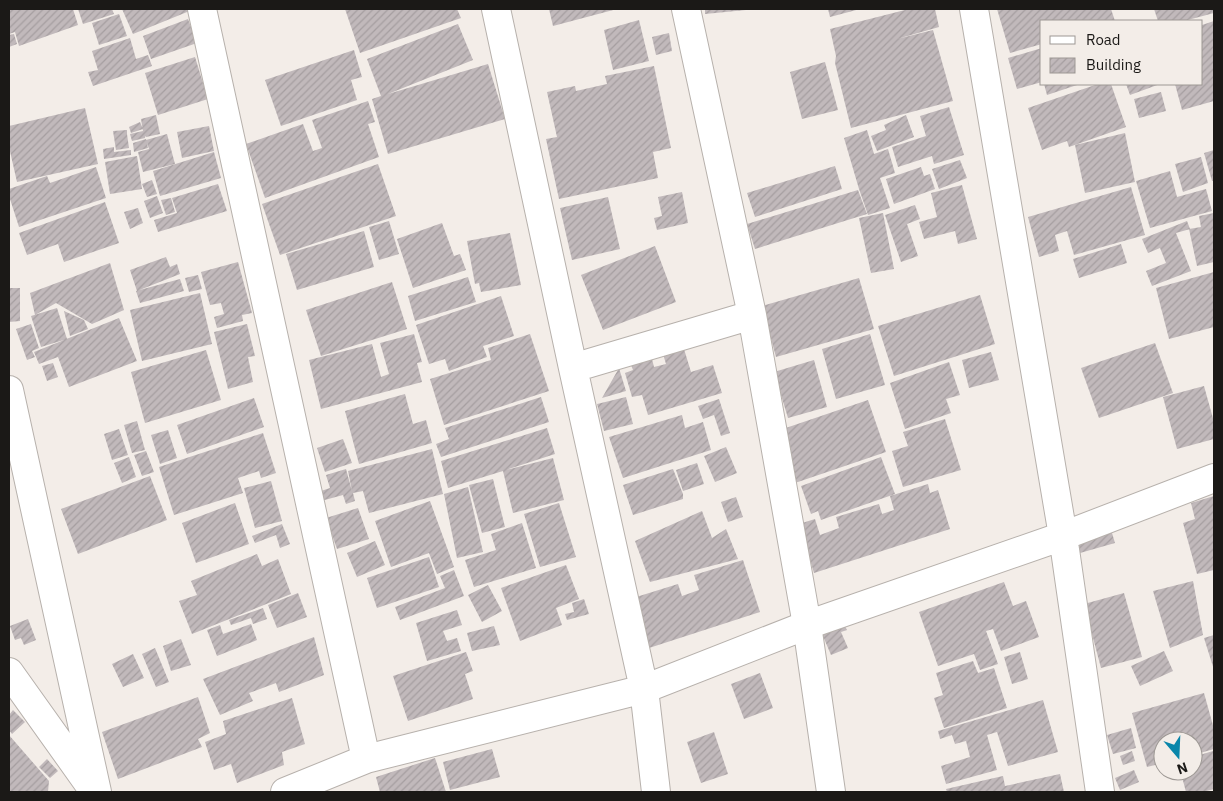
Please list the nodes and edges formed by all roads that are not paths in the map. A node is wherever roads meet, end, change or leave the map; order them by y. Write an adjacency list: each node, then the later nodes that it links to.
1 (202, 9): 13 (street)
2 (496, 9): 6 (street)
3 (686, 9): 5 (street)
4 (974, 9): 9 (street)
5 (752, 315): 6 (street); 10 (street)
6 (573, 368): 12 (street)
7 (9, 390): 14 (street)
8 (1214, 478): 9 (street)
9 (1063, 536): 10 (street); 18 (street)
10 (807, 625): 12 (street); 17 (street)
11 (9, 672): 14 (street)
12 (644, 689): 13 (street); 16 (street)
13 (366, 759): 15 (street)
14 (96, 792)
15 (285, 792)
16 (656, 792)
17 (831, 792)
18 (1100, 792)

